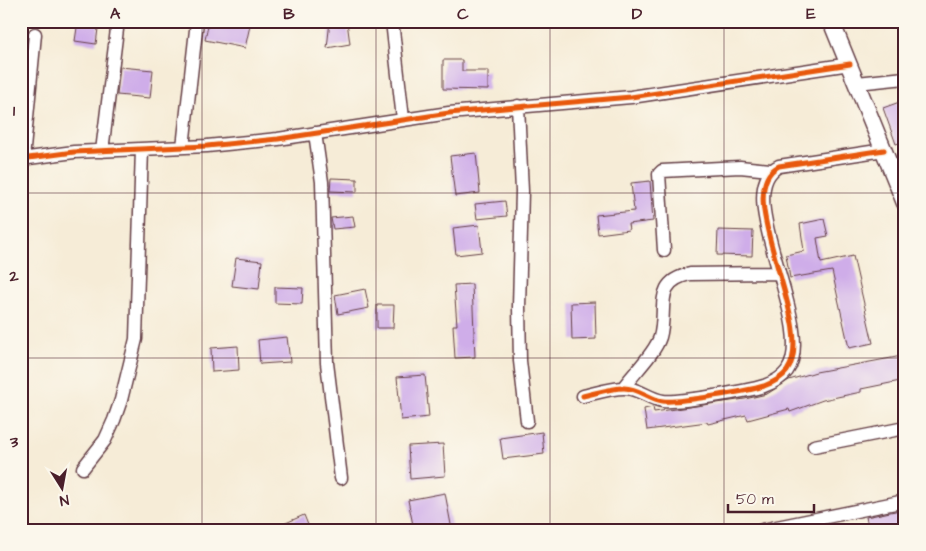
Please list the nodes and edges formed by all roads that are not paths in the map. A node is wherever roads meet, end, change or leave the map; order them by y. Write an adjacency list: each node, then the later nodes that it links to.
1 (118, 21): 14 (street)
2 (197, 21): 12 (street)
3 (392, 21): 10 (street)
4 (832, 21): 6 (main road)
5 (34, 34): 16 (street)
6 (850, 64): 8 (main road); 9 (street)
7 (905, 78): 8 (street)
8 (857, 83): 15 (main road)
9 (518, 106): 10 (street); 23 (street)
10 (403, 120): 11 (street)
11 (316, 133): 12 (street); 27 (street)
12 (183, 147): 13 (street)
13 (142, 149): 14 (street); 26 (street)
14 (102, 150): 16 (street)
15 (884, 150): 17 (street); 18 (main road)
16 (22, 159)
17 (770, 170): 19 (street); 20 (street)
18 (905, 203)
19 (664, 250)
20 (778, 273): 21 (street); 21 (street)
21 (623, 388): 22 (street)
22 (583, 396)
23 (527, 421)
24 (905, 428): 25 (street)
25 (814, 446)
26 (84, 468)
27 (341, 478)
28 (905, 501): 29 (street)
29 (762, 530)

